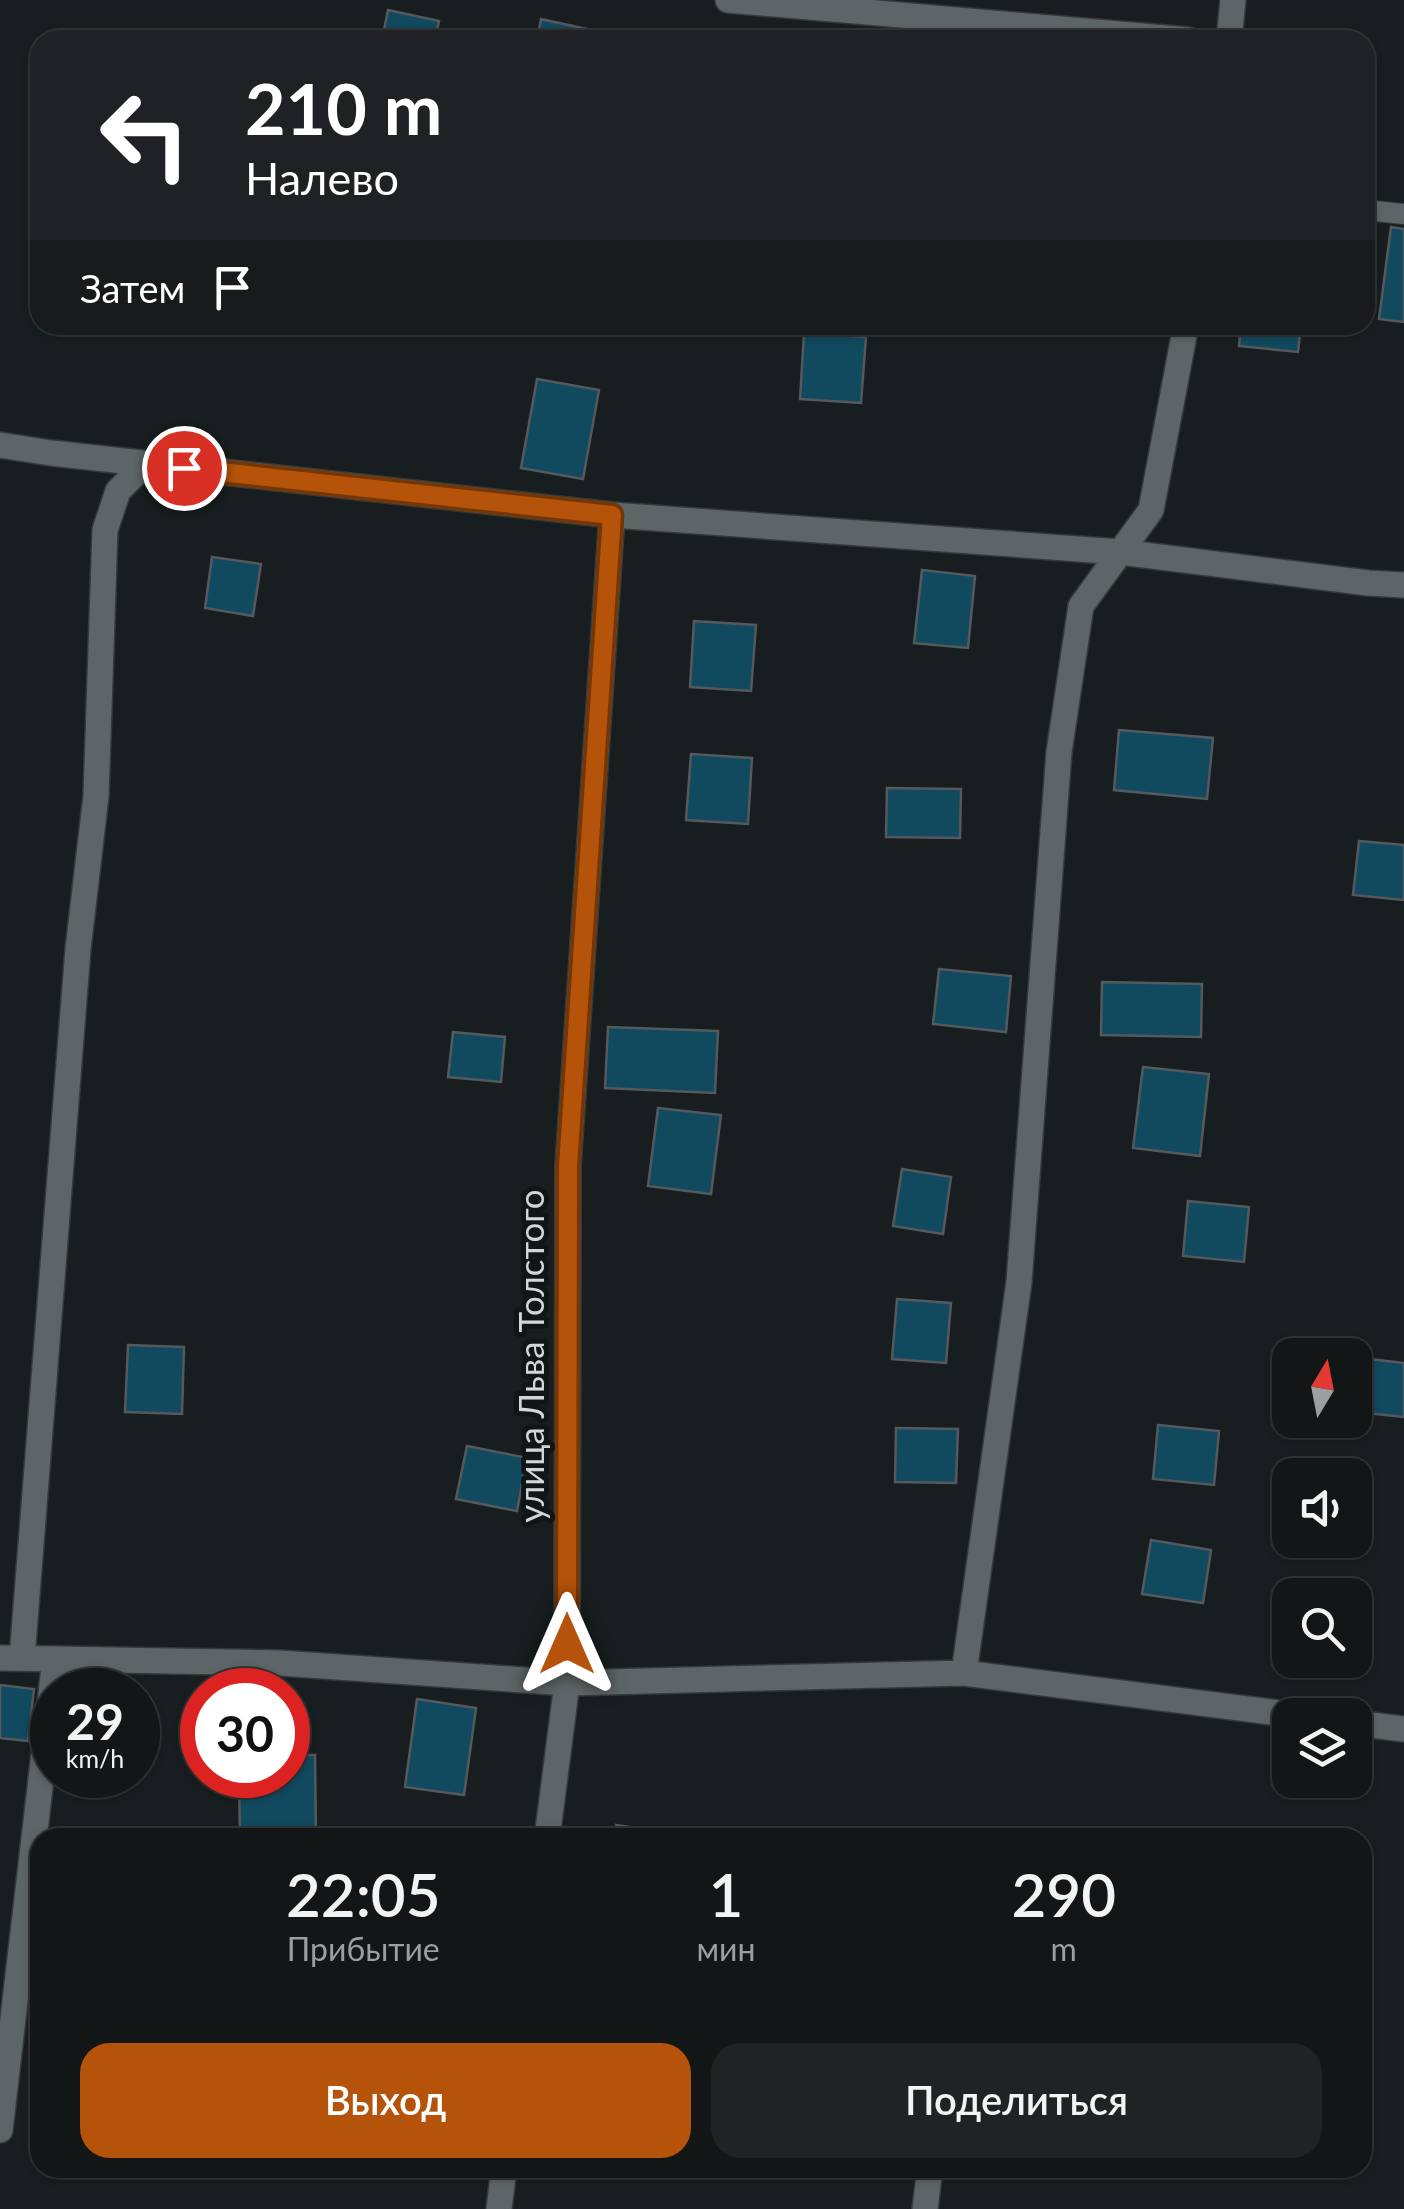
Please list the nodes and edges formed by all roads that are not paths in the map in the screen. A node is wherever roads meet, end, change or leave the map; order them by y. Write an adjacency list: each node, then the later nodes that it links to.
1 (728, 0): 3 (street)
2 (1233, 0): 4 (street)
3 (1073, 30)
4 (1230, 30)
5 (1375, 211): 6 (lane)
6 (1404, 214)
7 (1184, 335): 11 (street)
8 (0, 445): 9 (street)
9 (145, 464): 10 (street); 13 (street)
10 (612, 515): 11 (street); 16 (street, улица Льва Толстого)
11 (1120, 552): 12 (street); 15 (street)
12 (1404, 585)
13 (11, 1658): 14 (street)
14 (55, 1659): 16 (street); 20 (street)
15 (964, 1673): 16 (street); 17 (street)
16 (567, 1683): 21 (street, улица Льва Толстого)
17 (1272, 1712)
18 (1372, 1724): 19 (street)
19 (1404, 1729)
20 (35, 1828)
21 (548, 1828)
22 (30, 1873): 23 (street)
23 (0, 2130)
24 (503, 2178): 26 (street)
25 (929, 2178): 27 (street)
26 (499, 2209)
27 (925, 2209)

